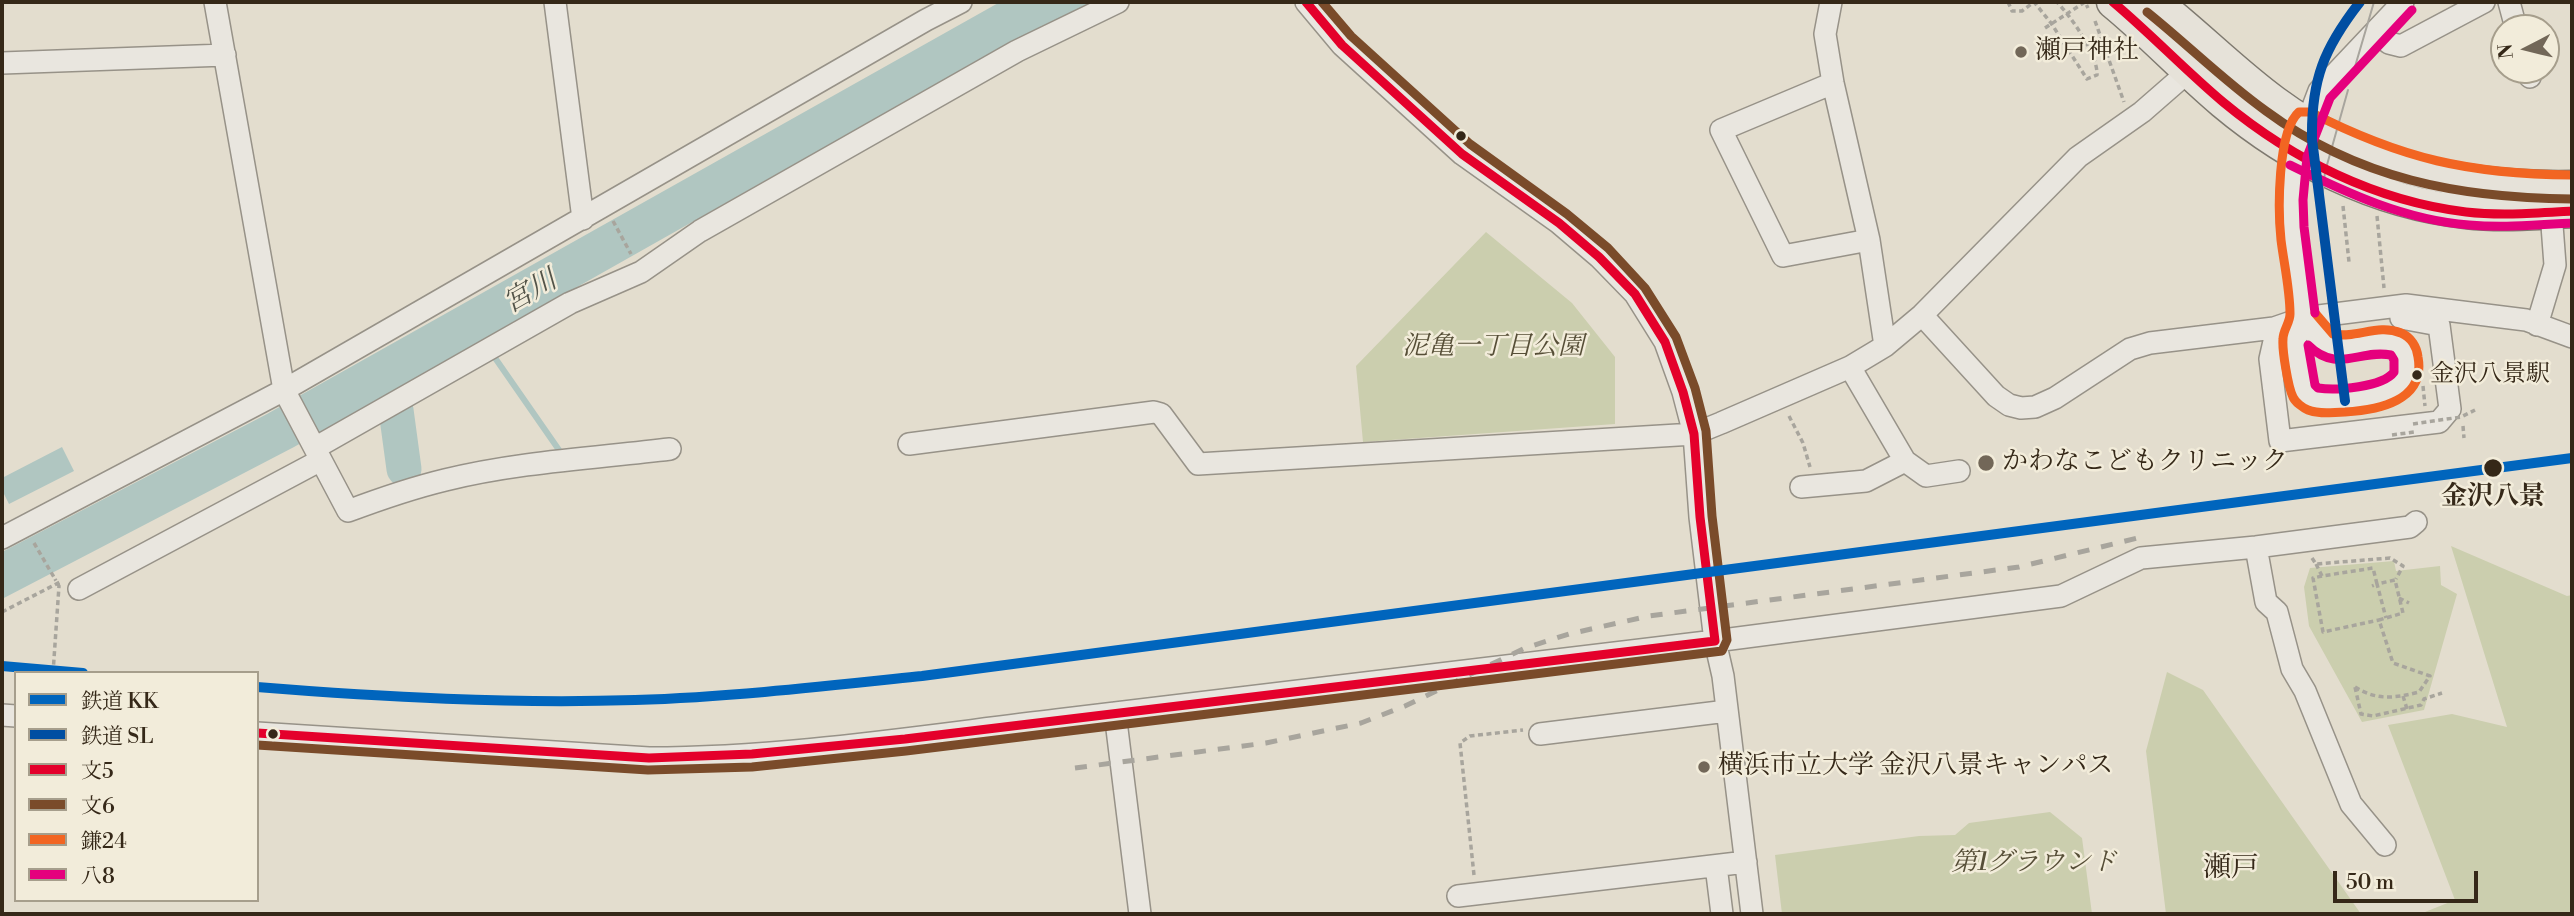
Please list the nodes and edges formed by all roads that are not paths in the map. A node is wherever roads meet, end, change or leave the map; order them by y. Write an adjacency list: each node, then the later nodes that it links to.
1 (215, 2): 13 (street)
2 (555, 2): 21 (street)
3 (961, 2): 11 (street)
4 (1118, 2): 35 (street)
5 (1306, 2): 32 (street)
6 (1832, 2): 16 (street)
7 (2155, 2): 17 (highway)
8 (2403, 2): 12 (street)
9 (2484, 2): 12 (street)
10 (2099, 10): 15 (highway)
11 (925, 11): 21 (street)
12 (2375, 32): 17 (street)
13 (225, 55): 14 (street); 31 (street)
14 (2, 63)
15 (2189, 71): 18 (highway); 23 (street)
16 (1833, 83): 22 (street); 22 (street)
17 (2305, 123): 18 (street); 19 (highway)
18 (2295, 154): 20 (highway); 24 (street)
19 (2572, 187)
20 (2562, 211): 26 (street)
21 (583, 219): 31 (street)
22 (1869, 240): 29 (street)
23 (1922, 315): 27 (street); 29 (street)
24 (2303, 318): 24 (street); 26 (street); 27 (street)
25 (2378, 320): 27 (street)
26 (2537, 325): 28 (street)
27 (2274, 328)
28 (2572, 337)
29 (1885, 346): 30 (street)
30 (1850, 367): 32 (street); 36 (street)
31 (287, 396): 35 (street); 40 (street)
32 (1694, 434): 33 (street); 43 (street)
33 (909, 444)
34 (670, 449): 35 (street)
35 (316, 450): 42 (street)
36 (1906, 461): 37 (street); 38 (street)
37 (1959, 471)
38 (1809, 486)
39 (2416, 522): 41 (street)
40 (2, 538)
41 (2256, 547): 43 (street); 48 (street)
42 (79, 589)
43 (1716, 641): 44 (street); 45 (street)
44 (1727, 711): 47 (street); 49 (street)
45 (1115, 713): 46 (street); 52 (street)
46 (259, 733)
47 (1540, 734)
48 (2385, 845)
49 (1746, 862): 50 (street); 54 (street)
50 (1716, 866): 51 (street); 53 (street)
51 (1467, 895)
52 (1140, 914)
53 (1722, 914)
54 (1752, 914)

